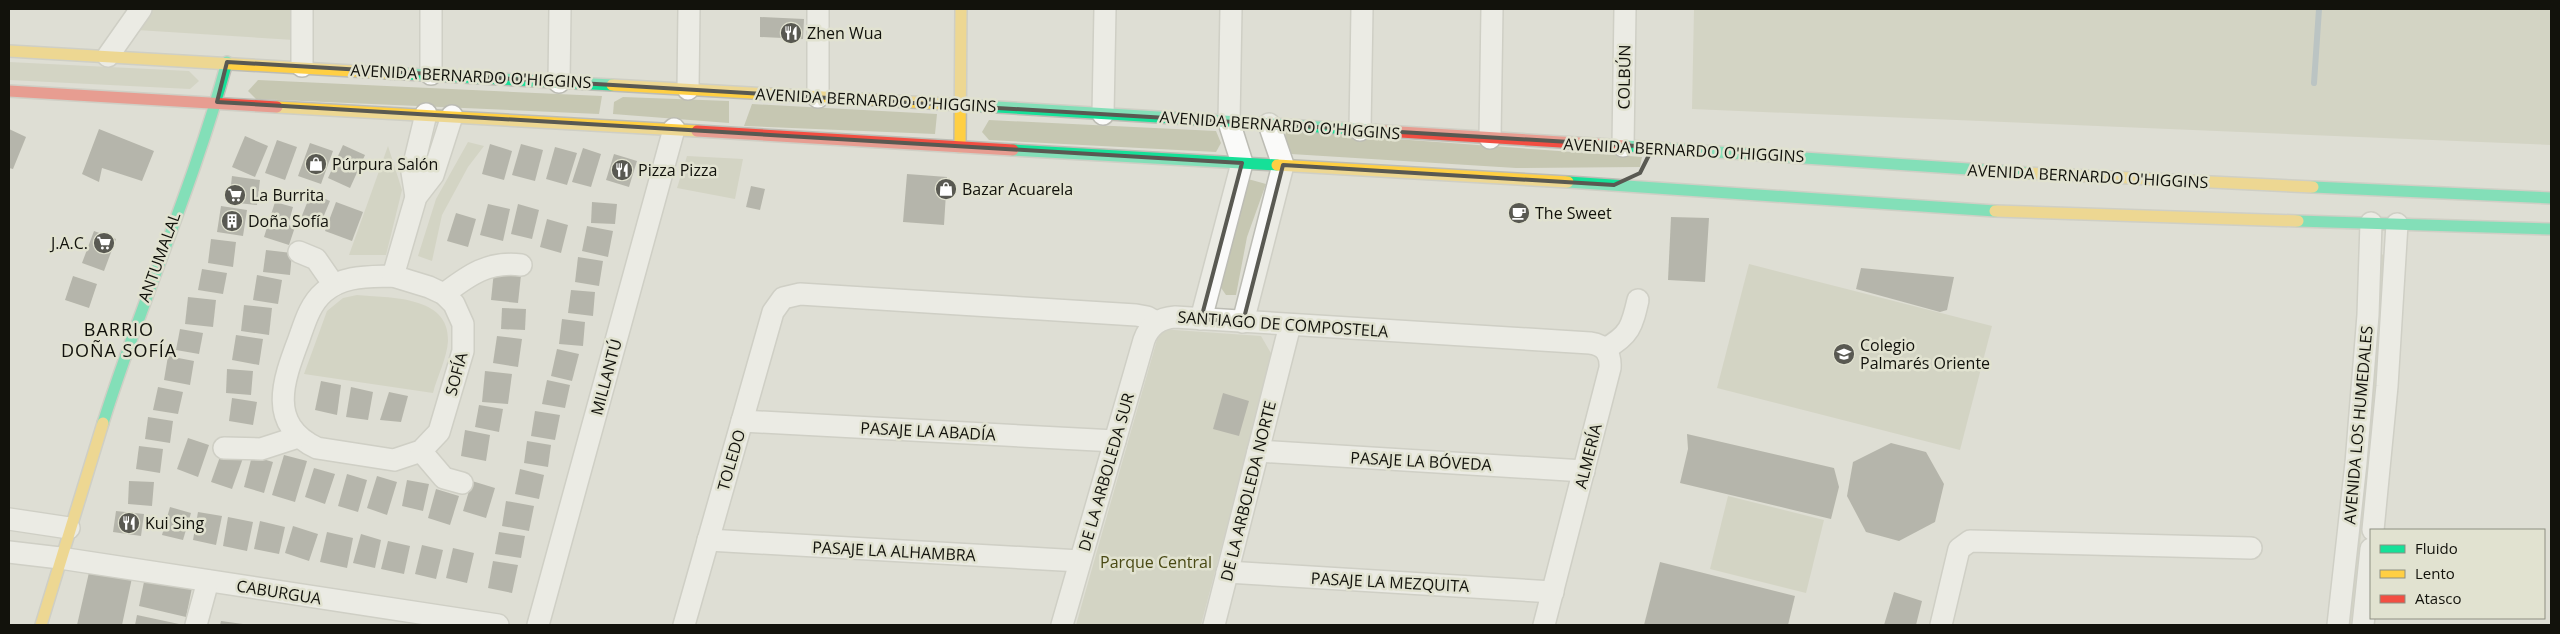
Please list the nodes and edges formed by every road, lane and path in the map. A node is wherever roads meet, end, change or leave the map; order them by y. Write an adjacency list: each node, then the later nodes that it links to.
1 (141, 9): 14 (street)
2 (302, 9): 16 (street)
3 (431, 9): 17 (street)
4 (560, 9): 18 (street)
5 (689, 9): 20 (street)
6 (818, 9): 22 (street)
7 (961, 9): 25 (main road)
8 (1105, 9): 27 (street)
9 (1232, 9): 30 (street)
10 (1362, 9): 33 (street)
11 (1492, 9): 35 (street)
12 (1625, 9): 36 (street, COLBÚN)
13 (9, 51): 14 (main road, AVENIDA BERNARDO O'HIGGINS)
14 (108, 56): 15 (main road, AVENIDA BERNARDO O'HIGGINS)
15 (227, 62): 16 (main road, AVENIDA BERNARDO O'HIGGINS); 24 (main road, ANTUMALAL)
16 (302, 66): 17 (main road, AVENIDA BERNARDO O'HIGGINS)
17 (431, 74): 18 (main road, AVENIDA BERNARDO O'HIGGINS)
18 (559, 82): 19 (main road, AVENIDA BERNARDO O'HIGGINS)
19 (614, 85): 20 (main road, AVENIDA BERNARDO O'HIGGINS); 23 (main road)
20 (688, 89): 22 (main road, AVENIDA BERNARDO O'HIGGINS)
21 (9, 91): 24 (main road)
22 (818, 97): 25 (main road, AVENIDA BERNARDO O'HIGGINS)
23 (607, 100)
24 (217, 102): 26 (main road); 72 (main road, ANTUMALAL)
25 (960, 105): 27 (main road, AVENIDA BERNARDO O'HIGGINS); 37 (main road)
26 (426, 114): 28 (main road); 44 (street)
27 (1104, 114): 30 (main road, AVENIDA BERNARDO O'HIGGINS)
28 (452, 116): 32 (main road); 44 (street)
29 (737, 119): 34 (main road)
30 (1229, 122): 31 (main road, AVENIDA BERNARDO O'HIGGINS); 40 (street)
31 (1269, 124): 33 (main road, AVENIDA BERNARDO O'HIGGINS); 41 (street)
32 (674, 129): 34 (main road); 86 (street, MILLANTÚ)
33 (1360, 130): 35 (main road, AVENIDA BERNARDO O'HIGGINS)
34 (724, 132): 37 (main road)
35 (1490, 138): 36 (main road, AVENIDA BERNARDO O'HIGGINS)
36 (1623, 146): 38 (main road, AVENIDA BERNARDO O'HIGGINS)
37 (960, 147): 40 (main road)
38 (1653, 147): 39 (main road); 45 (main road, AVENIDA BERNARDO O'HIGGINS)
39 (1649, 160)
40 (1242, 163): 41 (main road); 56 (street)
41 (1283, 166): 43 (main road); 58 (street)
42 (1640, 174): 43 (main road)
43 (1614, 185): 46 (main road)
44 (416, 197): 51 (street)
45 (2551, 198)
46 (2370, 224): 47 (main road); 92 (street, AVENIDA LOS HUMEDALES)
47 (2397, 224): 48 (main road); 73 (street, AVENIDA LOS HUMEDALES)
48 (2551, 229)
49 (299, 252): 52 (street)
50 (521, 265): 53 (street)
51 (393, 276): 52 (street, SOFÍA); 53 (street, SOFÍA)
52 (334, 285): 64 (street, SOFÍA)
53 (444, 294): 67 (street, SOFÍA)
54 (783, 298): 57 (street, SANTIAGO DE COMPOSTELA); 63 (street, TOLEDO)
55 (1638, 300): 61 (street)
56 (1201, 319): 57 (street, SANTIAGO DE COMPOSTELA); 58 (street, SANTIAGO DE COMPOSTELA)
57 (1156, 322): 65 (street, DE LA ARBOLEDA SUR)
58 (1243, 322): 59 (street, SANTIAGO DE COMPOSTELA)
59 (1265, 324): 60 (street, SANTIAGO DE COMPOSTELA); 62 (street)
60 (1290, 325): 61 (street, SANTIAGO DE COMPOSTELA); 62 (street, DE LA ARBOLEDA NORTE)
61 (1605, 349): 69 (street, ALMERÍA)
62 (1282, 358): 68 (street, DE LA ARBOLEDA NORTE)
63 (742, 421): 65 (street, PASAJE LA ABADÍA); 74 (street, TOLEDO)
64 (298, 437): 66 (street); 67 (street)
65 (1115, 441): 79 (street, DE LA ARBOLEDA SUR)
66 (224, 448)
67 (421, 451): 70 (street)
68 (1258, 451): 69 (street, PASAJE LA BÓVEDA); 80 (street, DE LA ARBOLEDA NORTE)
69 (1584, 471): 82 (street, ALMERÍA)
70 (462, 483)
71 (9, 519): 72 (street)
72 (69, 528): 77 (main road, ANTUMALAL)
73 (2373, 529)
74 (708, 540): 79 (street, PASAJE LA ALHAMBRA); 87 (street, TOLEDO)
75 (2250, 548): 91 (street)
76 (9, 552): 77 (street, CABURGUA)
77 (60, 558): 81 (street, CABURGUA); 83 (main road, ANTUMALAL)
78 (2370, 558): 93 (street)
79 (1080, 561): 88 (street, DE LA ARBOLEDA SUR)
80 (1227, 572): 82 (street, PASAJE LA MEZQUITA); 89 (street, DE LA ARBOLEDA NORTE)
81 (208, 581): 84 (street); 85 (street, CABURGUA)
82 (1553, 592): 90 (street, ALMERÍA)
83 (41, 625)
84 (196, 625)
85 (498, 625)
86 (538, 625)
87 (684, 625)
88 (1062, 625)
89 (1214, 625)
90 (1544, 625)
91 (1941, 625)
92 (2338, 625)
93 (2363, 625)

